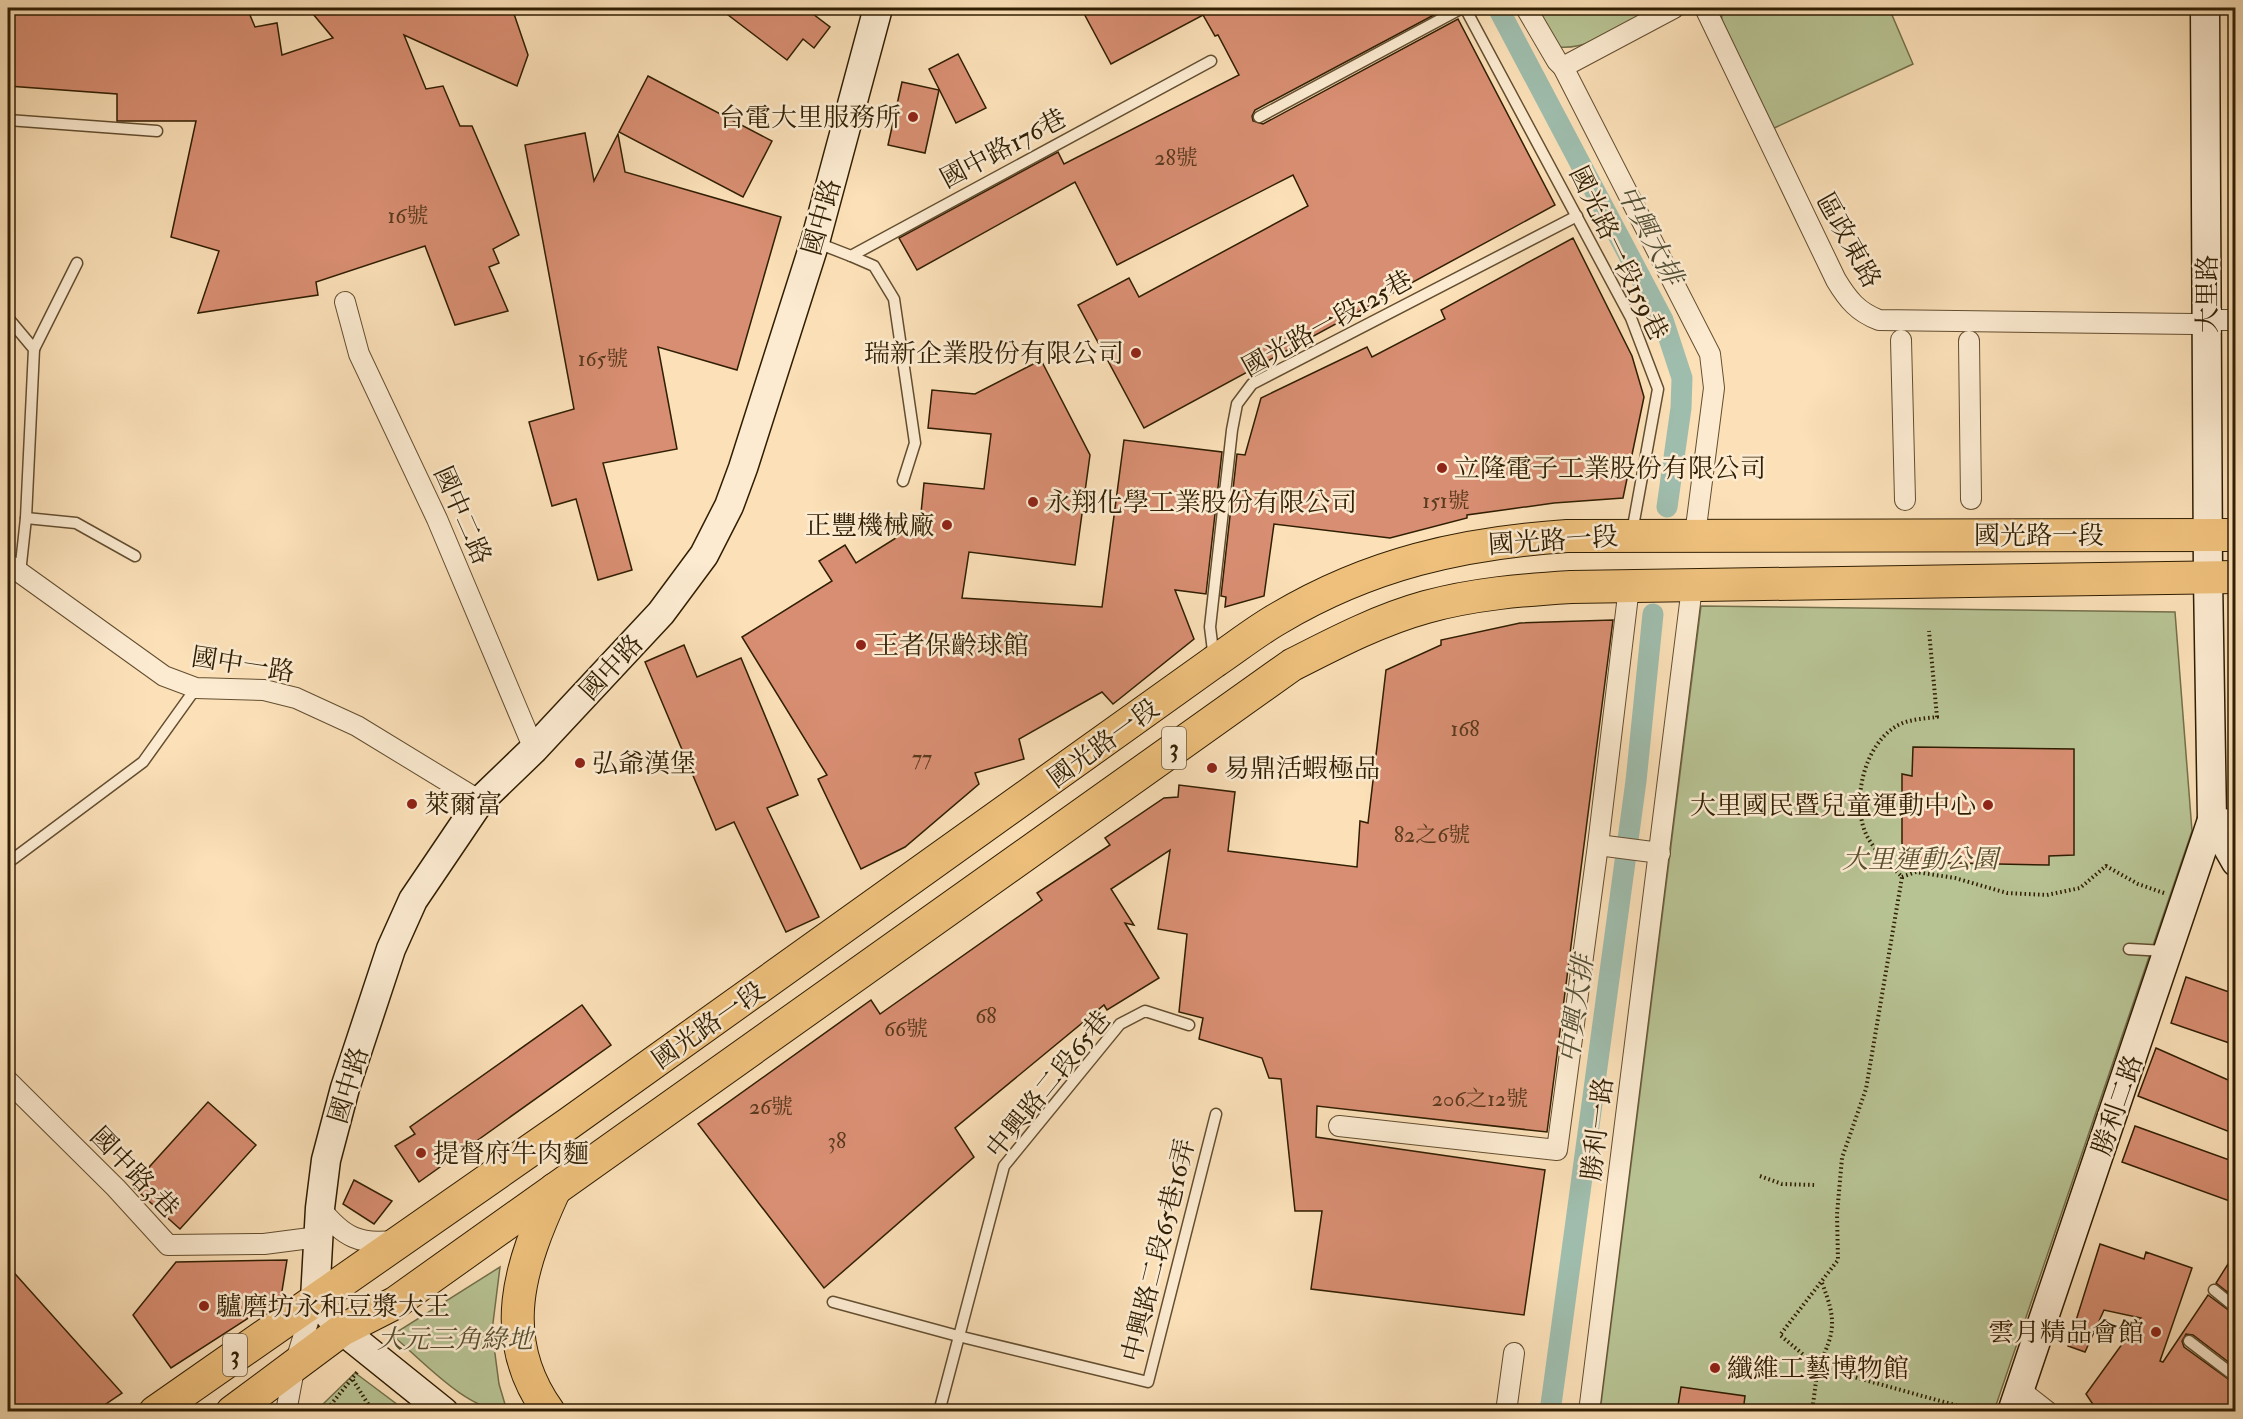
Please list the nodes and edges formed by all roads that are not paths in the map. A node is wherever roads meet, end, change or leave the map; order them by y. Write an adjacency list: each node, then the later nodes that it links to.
1 (878, 8): 13 (street, 國中路)
2 (1464, 8): 9 (lane); 12 (lane, 國光路一段159巷)
3 (1526, 8): 8 (street)
4 (1674, 8): 8 (street)
5 (1705, 8): 18 (street, 區政東路)
6 (2205, 8): 18 (street, 大里路)
7 (1211, 61): 14 (lane, 國中路176巷)
8 (1563, 67): 28 (street)
9 (1259, 117)
10 (8, 120): 11 (lane)
11 (157, 131)
12 (1577, 216): 27 (lane, 國光路一段159巷); 35 (lane, 國光路一段125巷)
13 (815, 242): 14 (lane); 37 (street, 國中路)
14 (851, 256): 23 (lane)
15 (77, 263): 22 (lane)
16 (345, 302): 37 (street, 國中二路)
17 (8, 318): 22 (lane)
18 (2207, 320): 19 (street, 區政東路); 29 (street, 大里路)
19 (2235, 320)
20 (1901, 340): 25 (street)
21 (1969, 341): 24 (street)
22 (34, 349): 26 (lane)
23 (903, 481)
24 (1971, 499)
25 (1905, 500)
26 (27, 518): 30 (lane); 31 (lane)
27 (1631, 535): 28 (main road, 國光路一段 / 3); 35 (main road, 國光路一段 / 3)
28 (1695, 535): 29 (main road, 國光路一段 / 3)
29 (2222, 535): 32 (street, 大里路)
30 (135, 556)
31 (14, 569): 36 (street, 國中一路)
32 (2222, 577): 34 (main road, 國光路一段 / 3); 39 (street, 大里路)
33 (1629, 587): 34 (main road, 國光路一段 / 3); 40 (street, 勝利一路); 50 (main road, 國光路一段 / 3)
34 (1692, 587): 41 (street, 勝利一路)
35 (1214, 662): 53 (main road, 國光路一段 / 3)
36 (196, 688): 38 (street, 國中一路); 42 (lane)
37 (534, 749): 38 (street, 國中路)
38 (480, 801): 51 (street, 國中路)
39 (2224, 819): 43 (street, 大里路); 45 (street, 勝利二路)
40 (1598, 845): 41 (street); 49 (street, 勝利一路)
41 (1660, 853): 72 (street, 勝利一路)
42 (8, 854)
43 (2235, 862)
44 (2129, 949): 45 (lane)
45 (2168, 951): 64 (street, 勝利二路)
46 (1189, 1025): 59 (lane, 中興路二段65巷)
47 (8, 1081): 52 (street, 國中路3巷)
48 (1216, 1114): 59 (lane, 中興路二段65巷16弄)
49 (1339, 1126)
50 (556, 1189): 58 (main road, 國光路一段 / 3); 65 (main road)
51 (320, 1208): 52 (street, 國中路); 53 (street)
52 (318, 1237): 55 (street, 國中路)
53 (400, 1239): 55 (main road, 國光路一段 / 3)
54 (2214, 1290): 57 (lane)
55 (315, 1299): 58 (street); 62 (street); 66 (main road, 國光路一段 / 3)
56 (833, 1302): 59 (lane)
57 (2235, 1308)
58 (342, 1330): 62 (main road, 國光路一段 / 3); 69 (street)
59 (958, 1336): 70 (lane, 中興路二段65巷)
60 (2189, 1341): 63 (lane)
61 (1514, 1353): 71 (street)
62 (295, 1364): 67 (main road, 國光路一段 / 3); 68 (street)
63 (2235, 1377)
64 (2016, 1400): 73 (street)
65 (541, 1405)
66 (155, 1412)
67 (232, 1412)
68 (286, 1412)
69 (444, 1412)
70 (939, 1412)
71 (1506, 1412)
72 (1589, 1412)
73 (2048, 1412)

